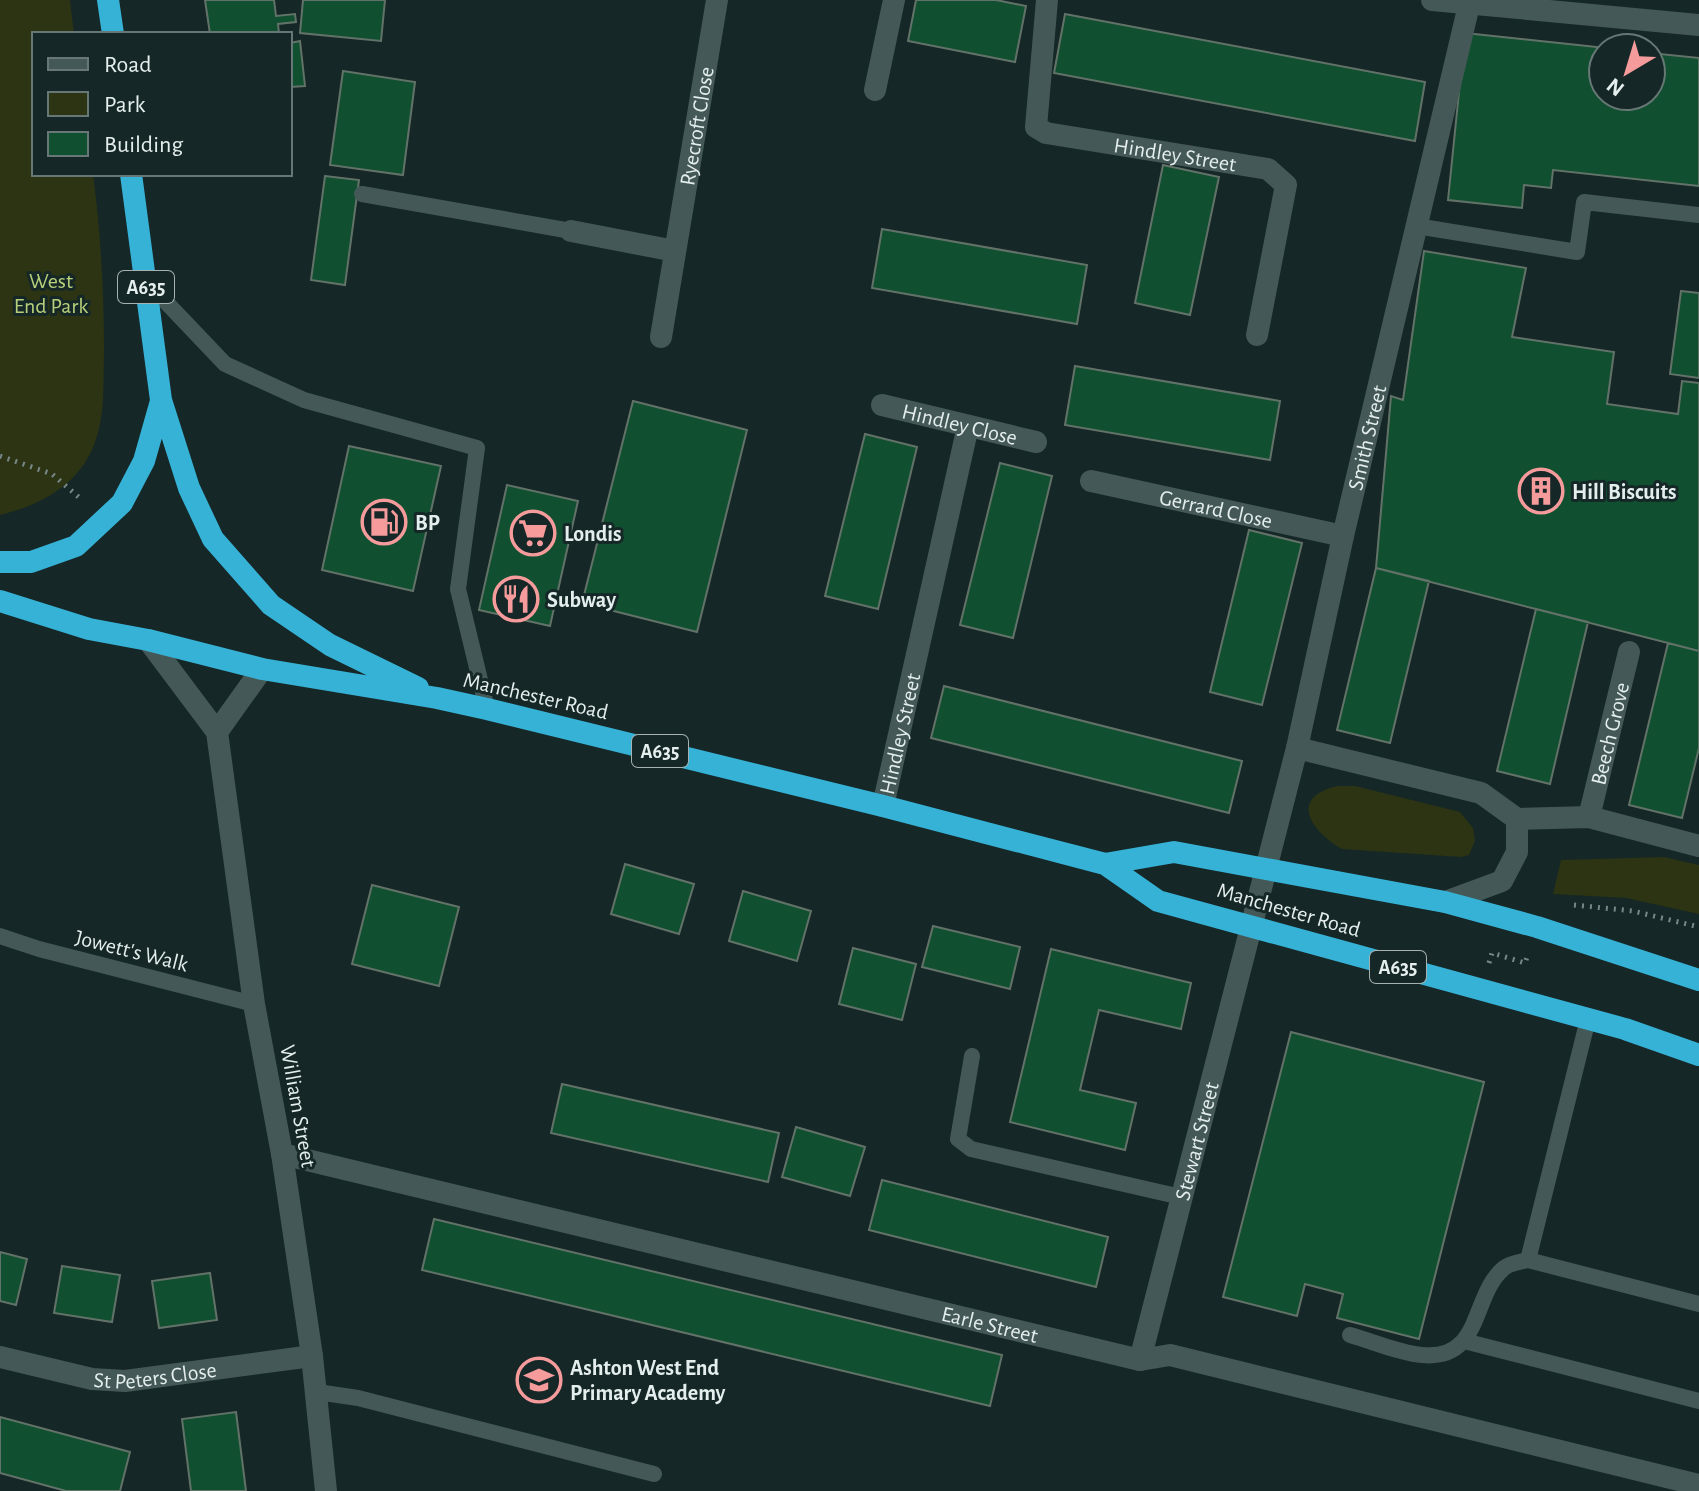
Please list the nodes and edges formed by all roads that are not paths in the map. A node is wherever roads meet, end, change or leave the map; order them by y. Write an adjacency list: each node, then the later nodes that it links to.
1 (108, 0): 8 (highway)
2 (717, 0): 15 (street, Ryecroft Close)
3 (894, 0): 9 (street)
4 (1047, 0): 17 (street, Hindley Street)
5 (1432, 0): 6 (street)
6 (1469, 5): 7 (street); 13 (street, Smith Street)
7 (1699, 25)
8 (113, 32)
9 (875, 90)
10 (131, 176): 16 (highway, A635)
11 (362, 194): 14 (lane)
12 (1699, 215): 13 (lane)
13 (1416, 226): 24 (street, Smith Street)
14 (571, 231): 15 (street)
15 (675, 251): 18 (street, Ryecroft Close)
16 (145, 280): 19 (highway, A635); 31 (lane)
17 (1257, 335)
18 (661, 337)
19 (161, 400): 25 (highway, A635); 30 (highway, A635)
20 (882, 405): 21 (street, Hindley Close)
21 (968, 426): 22 (street, Hindley Close); 34 (street, Hindley Street)
22 (1036, 442)
23 (1091, 481): 24 (street, Gerrard Close)
24 (1343, 536): 33 (street, Smith Street)
25 (0, 562)
26 (0, 601): 27 (highway, Manchester Road / A635)
27 (148, 640): 29 (highway, Manchester Road / A635); 32 (street, William Street)
28 (1629, 652): 35 (street, Beech Grove)
29 (262, 669): 30 (highway, Manchester Road / A635); 32 (street)
30 (437, 698): 31 (highway, Manchester Road / A635)
31 (487, 709): 34 (highway, Manchester Road / A635)
32 (217, 732): 44 (street, William Street)
33 (1297, 748): 36 (street); 39 (street, Smith Street)
34 (883, 806): 38 (highway, Manchester Road / A635)
35 (1589, 817): 36 (street); 37 (street)
36 (1517, 819): 40 (street)
37 (1699, 846)
38 (1105, 864): 39 (highway, Manchester Road / A635); 41 (highway, Manchester Road / A635)
39 (1264, 870): 40 (highway, Manchester Road / A635); 41 (street, Stewart Street)
40 (1445, 902): 43 (highway, Manchester Road / A635)
41 (1251, 924): 45 (highway, Manchester Road / A635); 49 (street, Stewart Street)
42 (0, 936): 44 (lane, Jowett's Walk)
43 (1699, 980)
44 (254, 1004): 48 (street, William Street)
45 (1588, 1019): 46 (highway, Manchester Road / A635); 50 (lane)
46 (1699, 1055)
47 (972, 1056): 49 (lane)
48 (282, 1154): 54 (street, William Street); 56 (street, Earle Street)
49 (1181, 1197): 56 (street, Stewart Street)
50 (1528, 1260): 51 (lane); 53 (lane)
51 (1699, 1304)
52 (1350, 1335): 53 (lane)
53 (1464, 1341): 58 (lane)
54 (312, 1356): 55 (street, St Peters Close); 57 (street, William Street)
55 (0, 1357)
56 (1140, 1360): 60 (street, Earle Street)
57 (317, 1392): 59 (lane); 61 (street, William Street)
58 (1699, 1401)
59 (654, 1474)
60 (1699, 1485)
61 (326, 1491)

